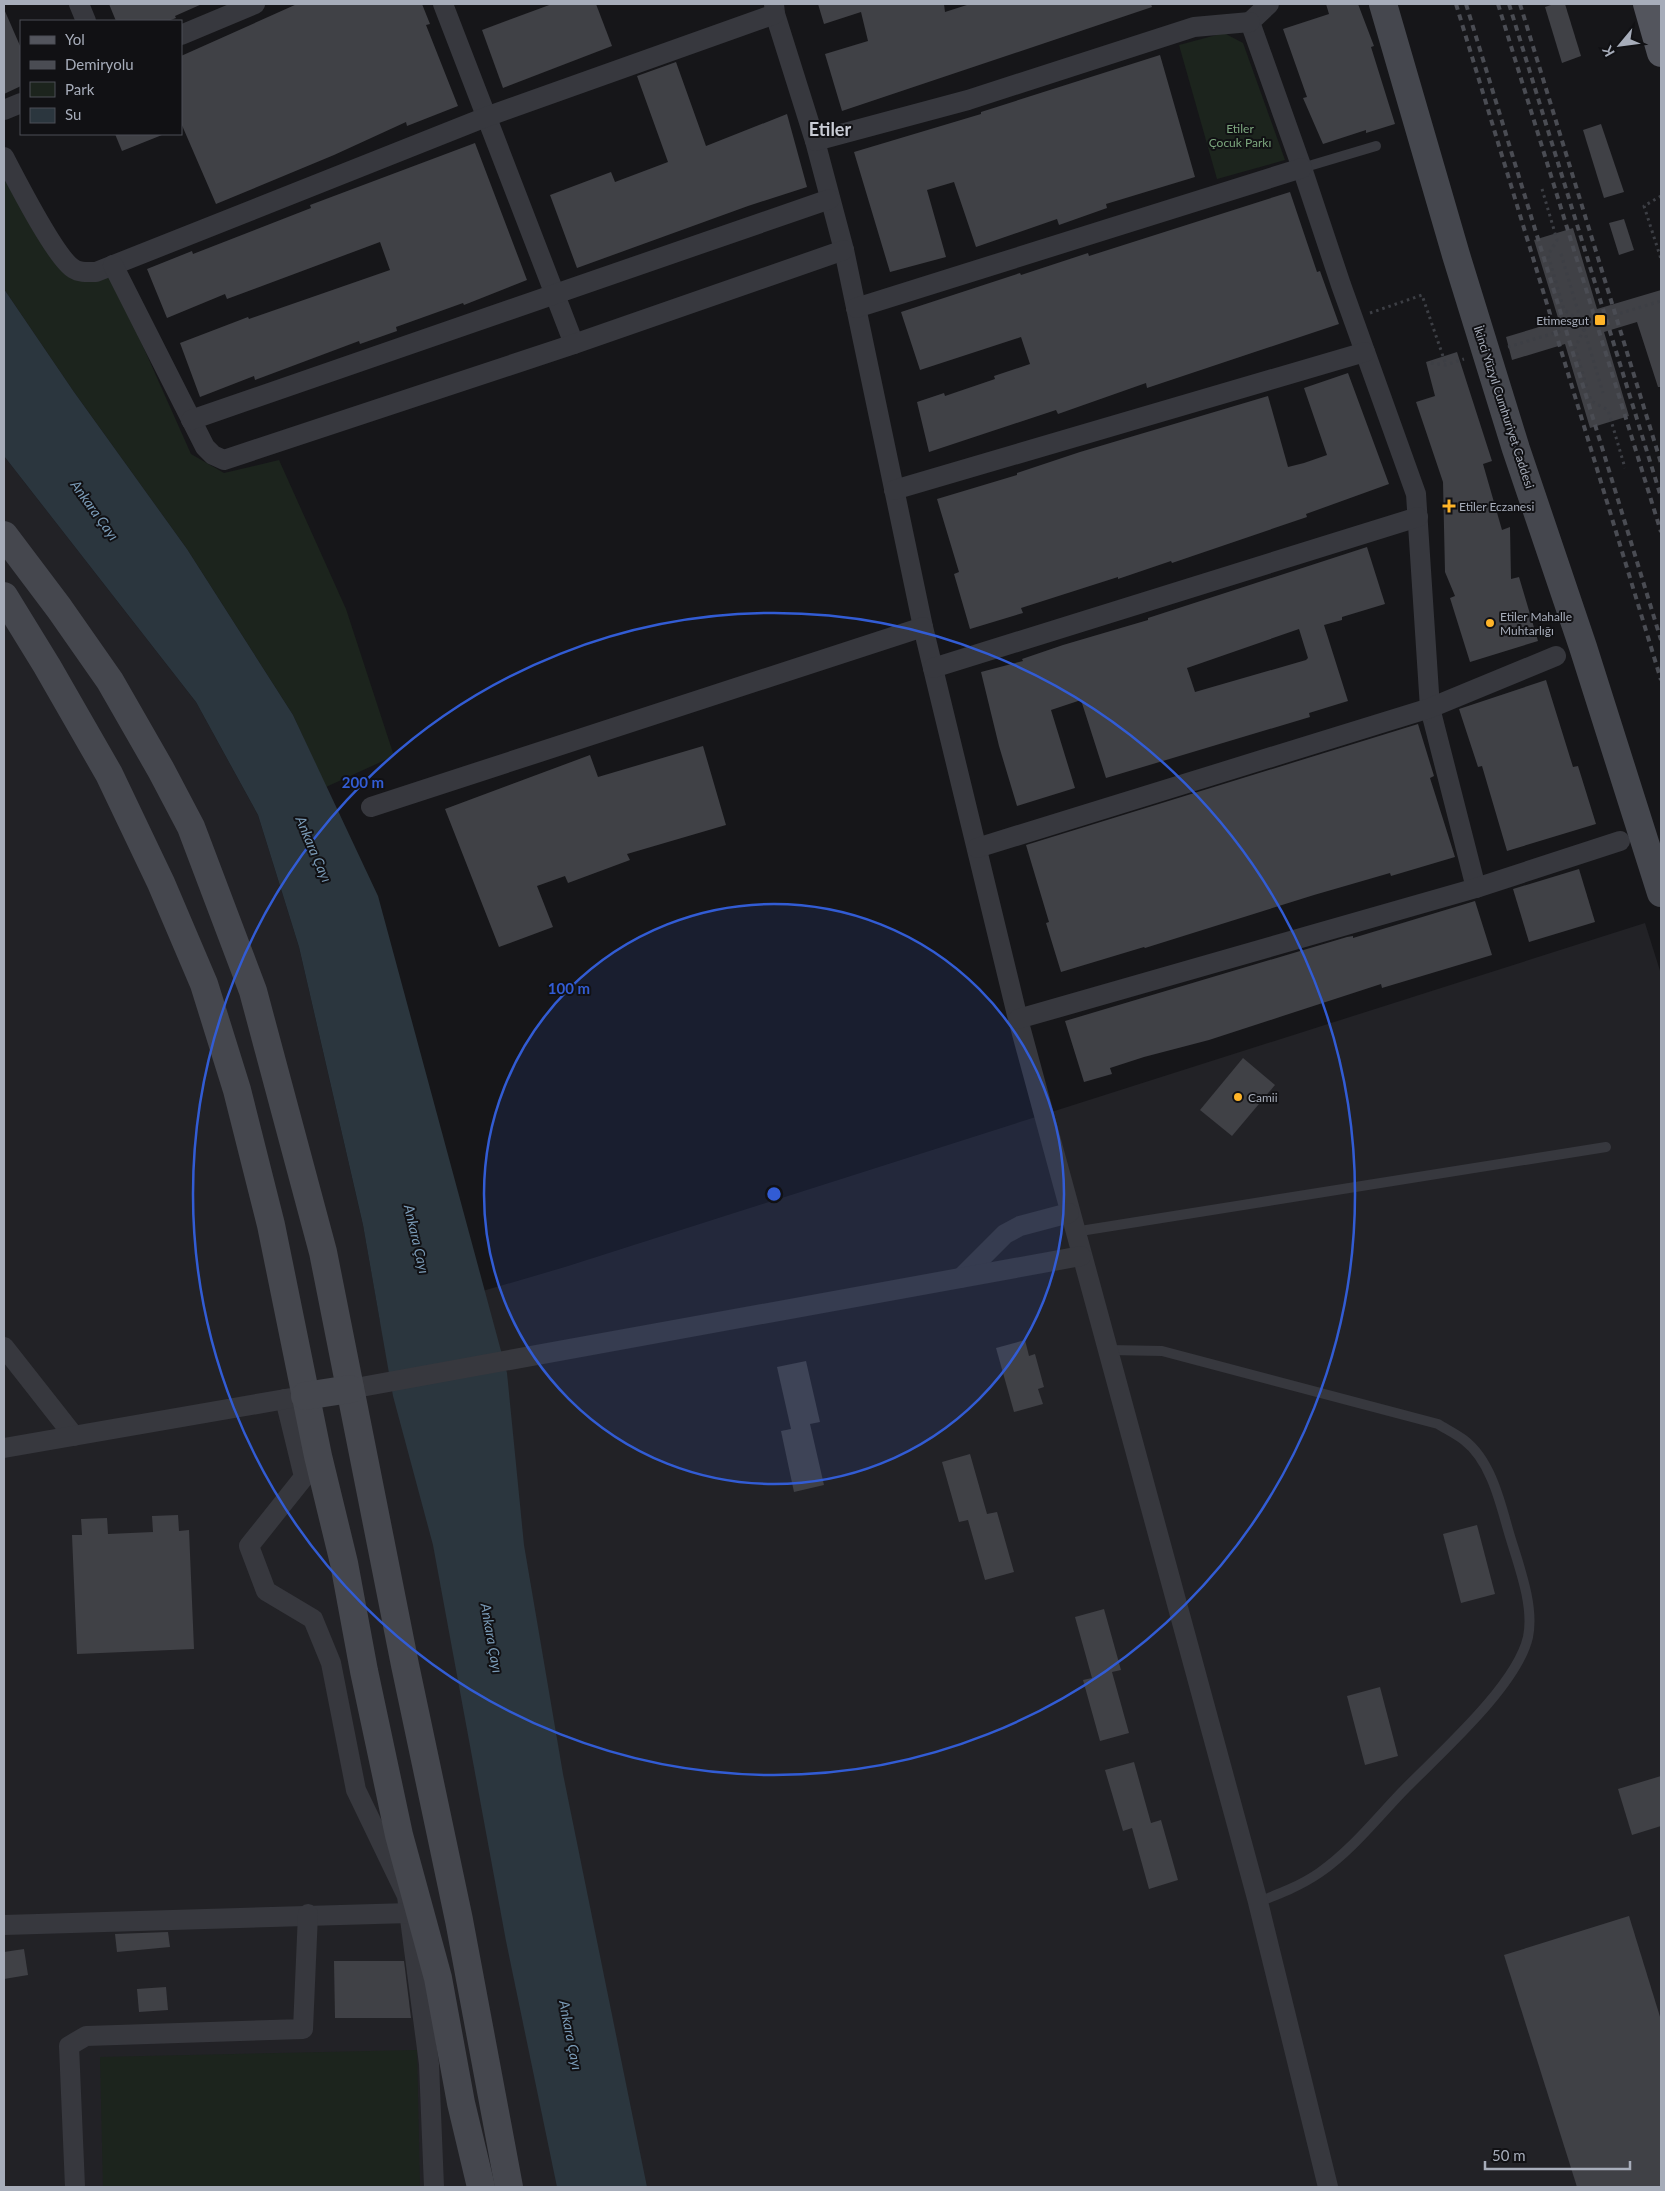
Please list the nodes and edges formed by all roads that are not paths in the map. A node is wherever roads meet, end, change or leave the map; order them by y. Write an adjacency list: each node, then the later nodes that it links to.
1 (80, 4): 8 (street)
2 (256, 4): 10 (street)
3 (443, 4): 14 (street)
4 (1269, 4): 9 (street)
5 (1383, 4): 39 (main road, İkinci Yüzyıl Cumhuriyet Caddesi)
6 (1647, 4): 11 (main road)
7 (774, 9): 14 (street); 15 (street)
8 (86, 20)
9 (1250, 22): 15 (street); 18 (street)
10 (182, 35)
11 (1661, 53)
12 (20, 103): 13 (street)
13 (4, 110)
14 (486, 117): 21 (street); 22 (street)
15 (815, 141): 19 (street)
16 (1376, 146): 18 (lane)
17 (4, 157): 21 (street)
18 (1302, 168): 23 (street); 25 (street)
19 (830, 199): 20 (street); 22 (street)
20 (844, 250): 23 (street); 24 (street)
21 (113, 265): 26 (street)
22 (555, 294): 24 (street); 26 (street)
23 (856, 308): 27 (street)
24 (574, 344): 26 (street)
25 (1365, 352): 27 (street); 28 (street)
26 (191, 420)
27 (894, 490): 31 (street)
28 (1418, 517): 33 (street); 34 (street)
29 (4, 535): 47 (main road)
30 (4, 596): 48 (main road)
31 (923, 628): 33 (street); 35 (street)
32 (1556, 656): 34 (street)
33 (933, 668): 37 (street)
34 (1430, 708): 37 (street); 38 (street)
35 (370, 807)
36 (1620, 841): 38 (street)
37 (976, 848): 40 (street)
38 (1476, 888): 40 (street)
39 (1661, 893)
40 (1018, 1019): 42 (street)
41 (1606, 1147): 42 (lane)
42 (1072, 1223): 43 (street); 44 (street)
43 (1081, 1256): 44 (street); 46 (street)
44 (961, 1278): 47 (street)
45 (4, 1347): 49 (street)
46 (1109, 1350): 51 (street); 51 (lane)
47 (350, 1389): 48 (main road); 58 (main road)
48 (295, 1398): 49 (street); 52 (street); 57 (main road)
49 (74, 1436): 50 (street)
50 (4, 1448)
51 (1258, 1902): 59 (street)
52 (410, 1913): 53 (street); 56 (street)
53 (308, 1914): 54 (street); 55 (street)
54 (4, 1925)
55 (75, 2187)
56 (434, 2187)
57 (481, 2187)
58 (509, 2187)
59 (1328, 2187)

